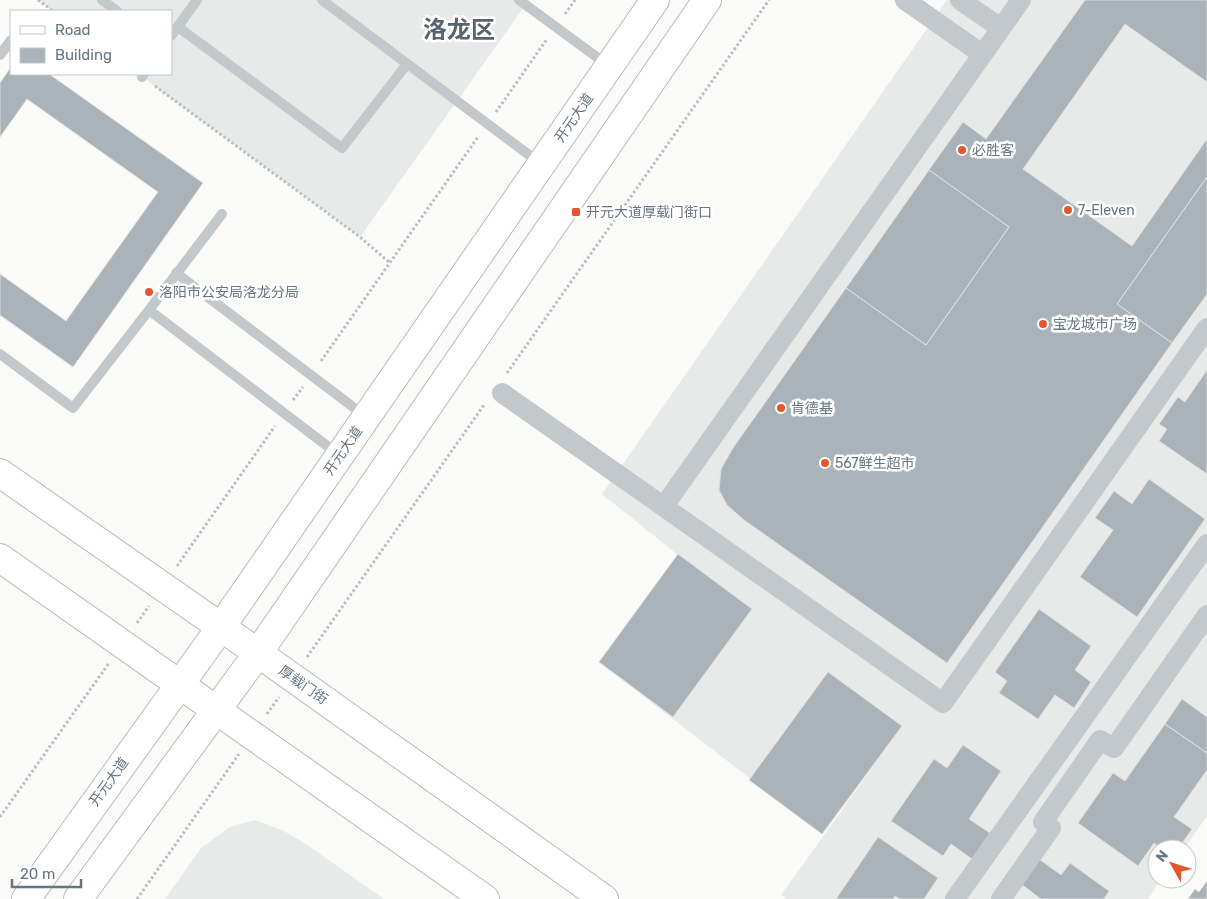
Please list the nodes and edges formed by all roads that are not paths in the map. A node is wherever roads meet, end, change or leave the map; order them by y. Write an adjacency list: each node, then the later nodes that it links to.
1 (102, 0): 10 (lane)
2 (196, 0): 11 (lane)
3 (322, 0): 17 (lane)
4 (519, 0): 18 (lane)
5 (655, 0): 18 (main road, 开元大道)
6 (707, 0): 34 (main road)
7 (905, 0): 15 (street)
8 (960, 0): 12 (street)
9 (1021, 0): 12 (street)
10 (116, 10)
11 (178, 26): 13 (lane); 17 (lane)
12 (1001, 28): 15 (street)
13 (172, 35)
14 (10, 41): 16 (lane)
15 (982, 54): 29 (street)
16 (0, 55)
17 (407, 64): 19 (lane)
18 (610, 66): 19 (main road, 开元大道)
19 (542, 164): 26 (main road, 开元大道)
20 (222, 214): 21 (lane)
21 (176, 273): 22 (lane); 26 (lane)
22 (149, 310): 24 (lane); 27 (lane)
23 (1207, 328): 29 (street)
24 (0, 354)
25 (496, 395): 29 (street)
26 (367, 417): 27 (main road, 开元大道)
27 (340, 455): 33 (main road, 开元大道)
28 (0, 473): 33 (main road, 厚载门街)
29 (664, 506)
30 (1207, 544): 41 (street)
31 (0, 558): 35 (main road)
32 (1207, 615): 42 (street)
33 (221, 627): 34 (main road, 厚载门街); 35 (main road, 开元大道)
34 (258, 653): 36 (main road); 40 (main road, 厚载门街)
35 (179, 685): 36 (main road); 37 (main road, 开元大道)
36 (215, 709): 38 (main road); 39 (main road)
37 (26, 899)
38 (78, 899)
39 (485, 899)
40 (604, 899)
41 (955, 899)
42 (1001, 899)

